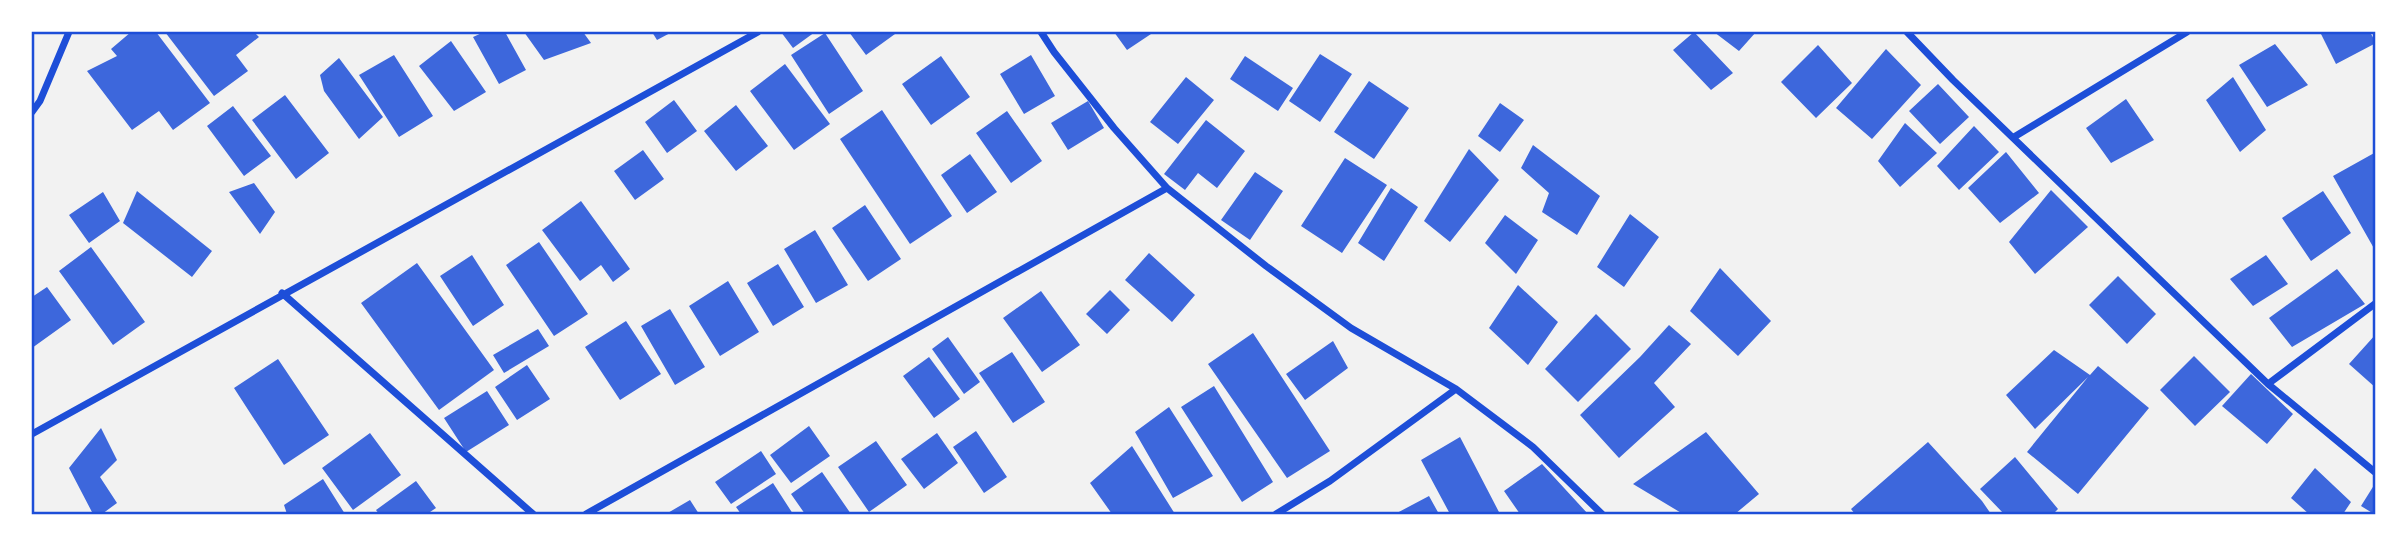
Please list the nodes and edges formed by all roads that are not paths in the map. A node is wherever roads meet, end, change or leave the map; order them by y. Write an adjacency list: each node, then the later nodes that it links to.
1 (69, 32): 6 (street)
2 (758, 32): 9 (street)
3 (1041, 32): 8 (street)
4 (1907, 32): 7 (street)
5 (2187, 32): 7 (street)
6 (32, 112)
7 (2014, 137): 11 (street)
8 (1167, 188): 12 (street); 16 (street)
9 (282, 293): 13 (street); 15 (street)
10 (2375, 303): 11 (street)
11 (2268, 384): 14 (street)
12 (1457, 389): 17 (street); 18 (street)
13 (32, 434)
14 (2375, 473)
15 (533, 514)
16 (586, 514)
17 (1276, 514)
18 (1602, 514)

